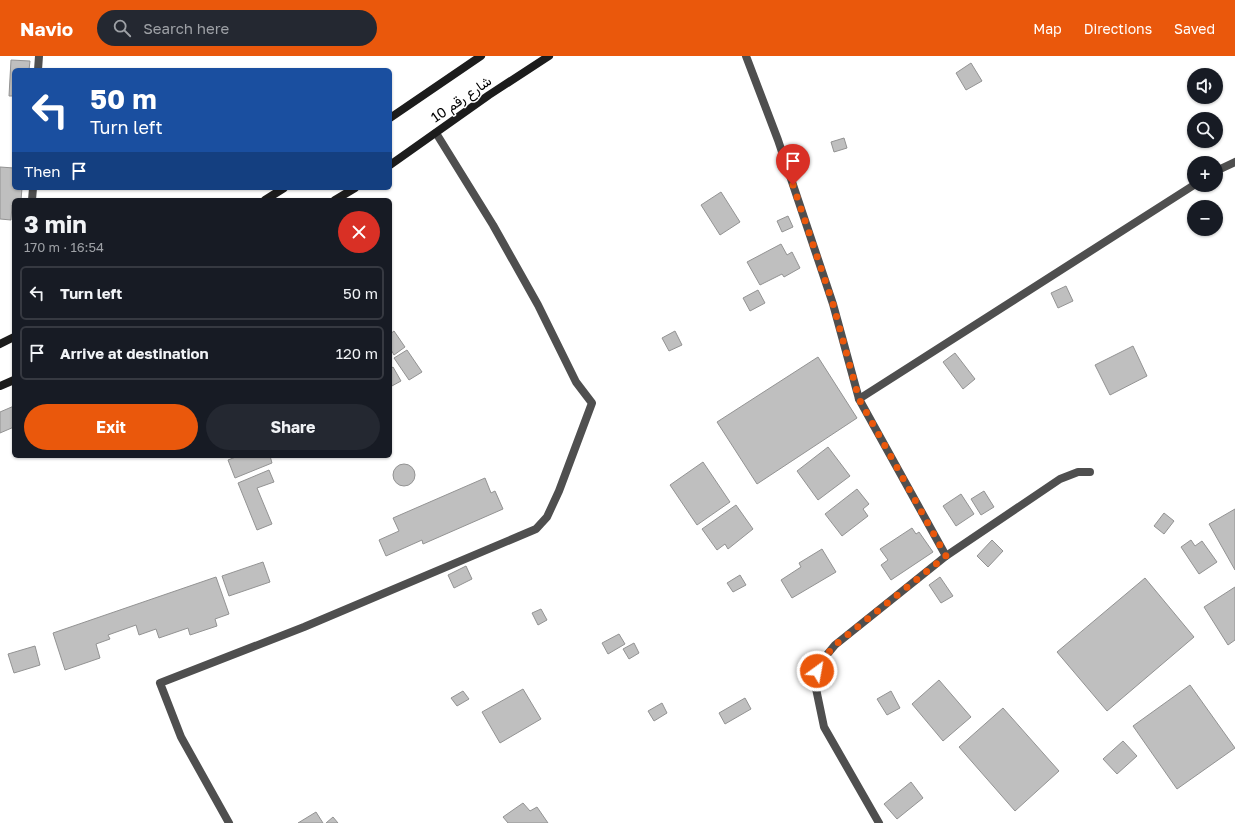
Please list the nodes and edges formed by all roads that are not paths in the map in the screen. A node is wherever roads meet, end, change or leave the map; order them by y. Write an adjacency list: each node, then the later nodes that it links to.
1 (39, 56): 5 (street)
2 (481, 56): 6 (main road, شارع رقم 10)
3 (549, 56): 7 (main road, شارع رقم 10)
4 (746, 56): 20 (street)
5 (38, 68)
6 (392, 117)
7 (436, 133): 9 (main road, شارع رقم 10); 23 (street)
8 (1235, 162): 10 (street)
9 (392, 164)
10 (1223, 168)
11 (1187, 189): 20 (street)
12 (281, 190): 14 (main road)
13 (351, 190): 15 (main road)
14 (268, 198)
15 (339, 198)
16 (12, 339): 17 (main road)
17 (0, 344)
18 (12, 381): 19 (main road)
19 (0, 386)
20 (859, 399): 22 (street)
21 (1090, 472): 22 (street)
22 (946, 556): 24 (street)
23 (229, 823)
24 (879, 823)

